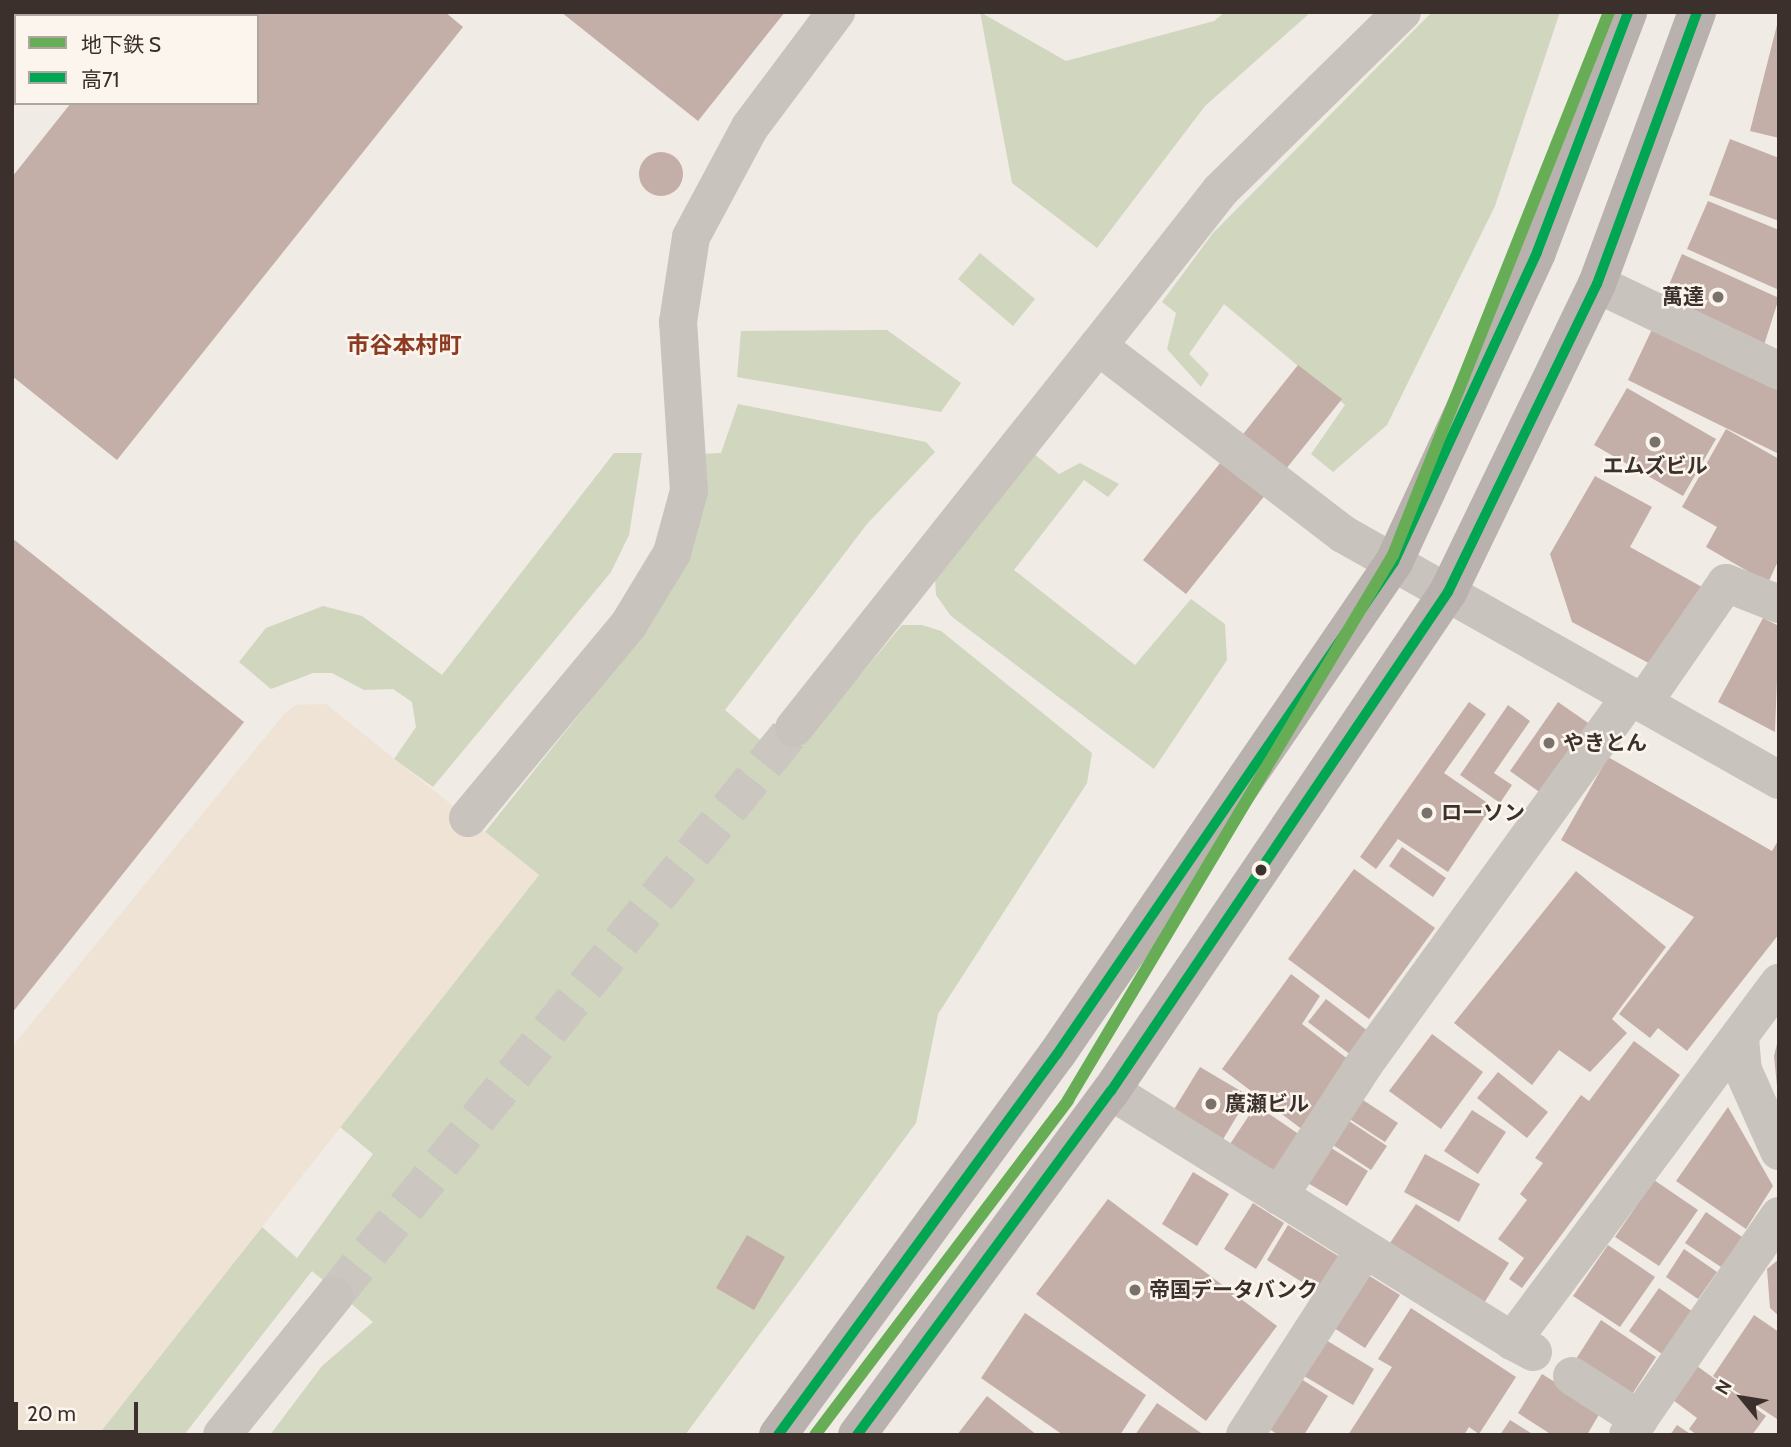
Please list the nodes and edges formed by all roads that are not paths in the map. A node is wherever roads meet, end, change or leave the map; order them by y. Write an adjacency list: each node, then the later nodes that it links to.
1 (836, 12): 14 (street)
2 (1402, 12): 6 (street)
3 (1628, 12): 8 (main road)
4 (1698, 12): 5 (main road)
5 (1597, 284): 7 (street); 9 (main road)
6 (1098, 346): 8 (street); 12 (street)
7 (1779, 371)
8 (1394, 562): 9 (street); 26 (main road)
9 (1448, 592): 11 (street); 17 (main road)
10 (1779, 604): 11 (street)
11 (1637, 700): 13 (street); 19 (street)
12 (794, 728)
13 (1779, 780)
14 (468, 818)
15 (1779, 983): 16 (street)
16 (1740, 1038): 18 (street); 21 (street)
17 (1111, 1091): 19 (street); 27 (main road)
18 (1779, 1151)
19 (1279, 1196): 21 (street)
20 (1779, 1216): 24 (street)
21 (1364, 1250): 28 (street)
22 (334, 1296): 25 (street)
23 (1572, 1376): 24 (street)
24 (1633, 1427)
25 (222, 1435)
26 (778, 1435)
27 (857, 1435)
28 (1245, 1435)

